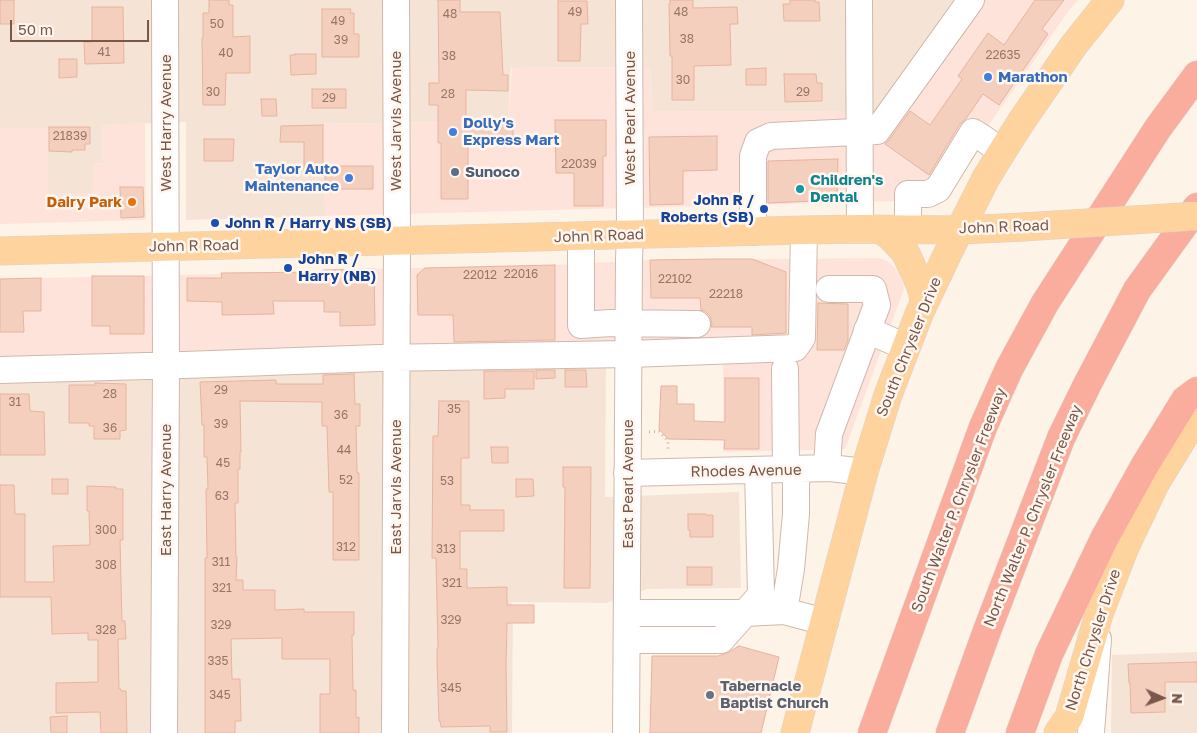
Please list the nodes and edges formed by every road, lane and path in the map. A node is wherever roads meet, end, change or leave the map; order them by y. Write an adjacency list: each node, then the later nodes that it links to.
1 (166, 0): 20 (street, West Harry Avenue)
2 (396, 0): 19 (street, West Jarvis Avenue)
3 (629, 0): 17 (street, West Pearl Avenue)
4 (859, 0): 8 (street)
5 (971, 0): 8 (street)
6 (1106, 2): 9 (main road, South Chrysler Drive)
7 (1197, 76): 54 (highway, South Walter P. Chrysler Freeway)
8 (860, 132): 12 (street); 16 (street)
9 (1002, 152): 13 (street); 15 (main road, South Chrysler Drive)
10 (1197, 207): 55 (highway, North Walter P. Chrysler Freeway)
11 (1197, 216): 15 (main road, John R Road, bridge)
12 (870, 229): 13 (main road, John R Road); 14 (main road, John R Road); 23 (main road)
13 (908, 229): 15 (main road, John R Road)
14 (804, 230): 16 (main road, John R Road); 28 (street)
15 (961, 230): 23 (main road, South Chrysler Drive)
16 (753, 232): 17 (main road, John R Road)
17 (630, 235): 18 (main road, John R Road); 24 (street, East Pearl Avenue)
18 (581, 237): 19 (main road, John R Road); 24 (street)
19 (397, 241): 20 (main road, John R Road); 29 (street, East Jarvis Avenue)
20 (166, 247): 21 (main road, John R Road); 30 (street, East Harry Avenue)
21 (0, 252)
22 (829, 289): 26 (street)
23 (924, 303): 27 (main road, South Chrysler Drive)
24 (629, 323): 25 (street); 28 (street, East Pearl Avenue)
25 (697, 324)
26 (868, 330): 27 (street); 37 (street)
27 (906, 347): 40 (main road, South Chrysler Drive)
28 (629, 354): 29 (street); 41 (street, East Pearl Avenue)
29 (396, 358): 30 (street); 51 (street, East Jarvis Avenue)
30 (166, 365): 32 (street); 50 (street, East Harry Avenue)
31 (785, 369): 38 (street)
32 (0, 370)
33 (1197, 390): 56 (highway)
34 (1197, 415): 49 (main road, North Chrysler Drive)
35 (646, 432): 36 (path)
36 (668, 454)
37 (827, 468): 38 (street, Rhodes Avenue); 40 (street, Rhodes Avenue)
38 (791, 469): 39 (street, Rhodes Avenue); 43 (street)
39 (758, 470): 41 (street, Rhodes Avenue); 45 (street)
40 (864, 472): 46 (main road, South Chrysler Drive)
41 (628, 473): 44 (street, East Pearl Avenue)
42 (1104, 600): 48 (street)
43 (784, 611): 45 (street); 46 (street)
44 (627, 613): 45 (street); 47 (street, East Pearl Avenue)
45 (745, 613): 47 (street)
46 (825, 622): 53 (main road, South Chrysler Drive)
47 (627, 640): 52 (street, East Pearl Avenue)
48 (1095, 686): 49 (street); 57 (street)
49 (1067, 729)
50 (164, 733)
51 (395, 733)
52 (626, 733)
53 (795, 733)
54 (872, 733)
55 (950, 733)
56 (1020, 733)
57 (1091, 733)

